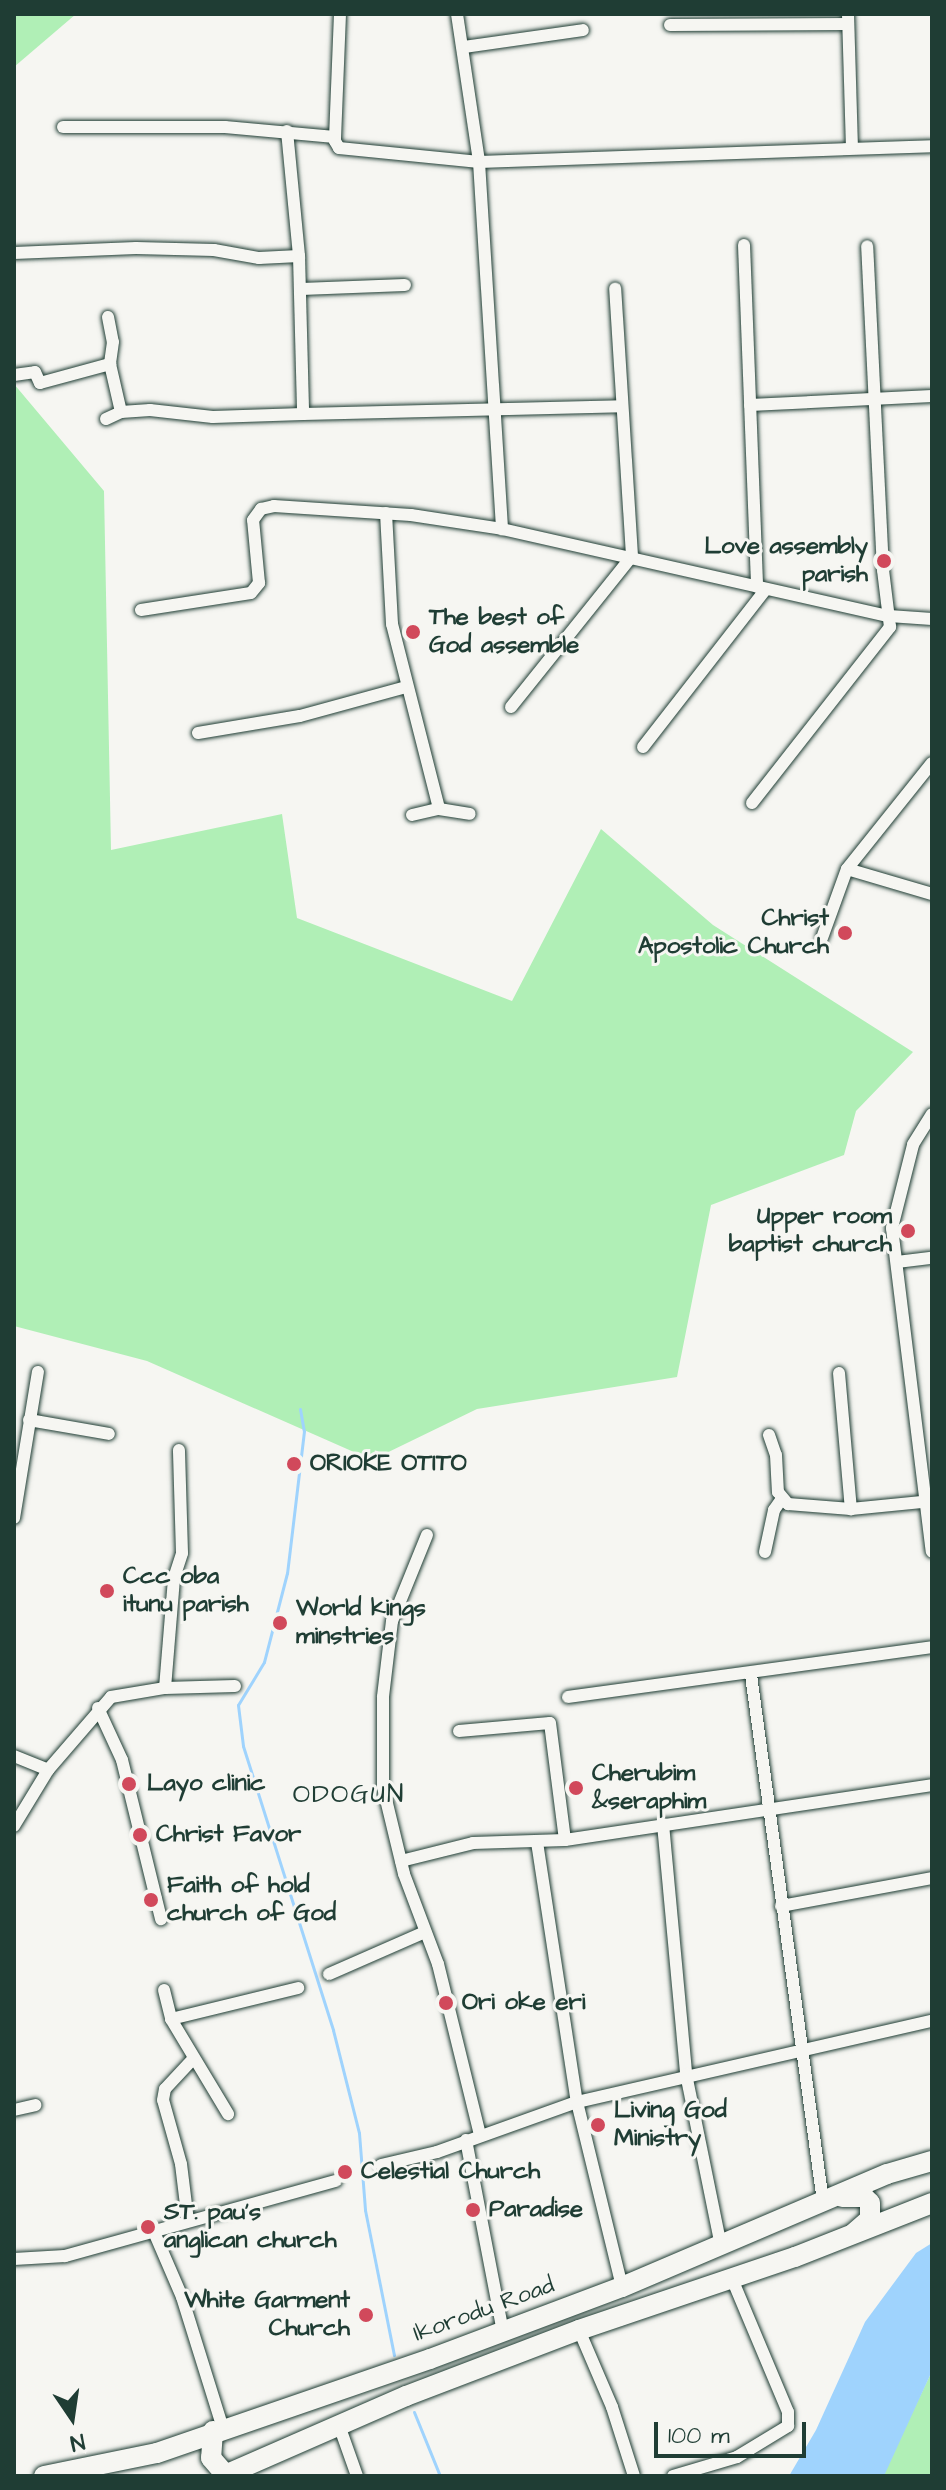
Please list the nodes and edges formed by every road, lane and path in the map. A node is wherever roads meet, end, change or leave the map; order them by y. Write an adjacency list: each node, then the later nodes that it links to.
1 (340, 14): 9 (street)
2 (457, 14): 6 (street)
3 (848, 19): 4 (street); 11 (street)
4 (670, 25)
5 (583, 30): 6 (street)
6 (464, 47): 12 (street)
7 (63, 127): 8 (street)
8 (287, 131): 9 (street); 16 (street)
9 (335, 137): 12 (street)
10 (932, 146): 11 (street)
11 (852, 148): 12 (street)
12 (479, 162): 28 (street)
13 (744, 245): 25 (street)
14 (867, 246): 24 (street)
15 (14, 253): 16 (street)
16 (299, 256): 18 (street)
17 (405, 285): 18 (street)
18 (301, 289): 29 (street)
19 (615, 289): 26 (street)
20 (108, 317): 21 (street)
21 (110, 364): 22 (street); 27 (street)
22 (14, 375)
23 (932, 396): 24 (street)
24 (878, 399): 25 (street); 36 (street)
25 (750, 405): 34 (street)
26 (622, 406): 28 (street); 33 (street)
27 (121, 412): 29 (street); 30 (street)
28 (495, 413): 29 (street); 32 (street)
29 (303, 414)
30 (106, 419)
31 (386, 513): 32 (street); 35 (street); 38 (street)
32 (502, 529): 33 (street)
33 (632, 556): 34 (street); 39 (street)
34 (761, 588): 36 (street); 41 (street)
35 (141, 610)
36 (889, 616): 37 (street); 43 (street)
37 (932, 619)
38 (406, 687): 40 (street); 44 (street)
39 (511, 707)
40 (198, 733)
41 (643, 747)
42 (932, 763): 47 (street)
43 (752, 803)
44 (439, 809): 45 (street); 46 (street)
45 (470, 814)
46 (412, 815)
47 (847, 869): 48 (street); 49 (street)
48 (932, 894)
49 (822, 938)
50 (932, 1114): 52 (street)
51 (932, 1258): 52 (street)
52 (897, 1262): 60 (street)
53 (38, 1372): 55 (street)
54 (839, 1373): 61 (street)
55 (29, 1420): 56 (street); 62 (street)
56 (109, 1434)
57 (769, 1435): 59 (street)
58 (179, 1450): 69 (street)
59 (781, 1500): 61 (street); 64 (street)
60 (922, 1502): 61 (street); 65 (street)
61 (851, 1509)
62 (14, 1518)
63 (427, 1535): 81 (street)
64 (765, 1552)
65 (932, 1552)
66 (932, 1647): 67 (street)
67 (751, 1675): 70 (street); 76 (street)
68 (235, 1686): 69 (street)
69 (165, 1688): 71 (street)
70 (568, 1697)
71 (98, 1708): 74 (street); 84 (street)
72 (459, 1731): 79 (street)
73 (14, 1756): 74 (street)
74 (48, 1770): 78 (street)
75 (932, 1785): 76 (street)
76 (770, 1810): 77 (street); 83 (street)
77 (663, 1824): 79 (street); 93 (street)
78 (14, 1826)
79 (565, 1840): 80 (street)
80 (537, 1842): 81 (street); 94 (street)
81 (401, 1861): 85 (street)
82 (932, 1878): 83 (street)
83 (781, 1906): 91 (street)
84 (161, 1919)
85 (425, 1932): 86 (street); 98 (street)
86 (329, 1974)
87 (298, 1988): 89 (street)
88 (164, 1990): 89 (street)
89 (171, 2019): 92 (street)
90 (932, 2021): 91 (street)
91 (799, 2050): 93 (street); 103 (street)
92 (192, 2060): 97 (street); 105 (street)
93 (686, 2074): 94 (street); 108 (street)
94 (577, 2102): 98 (street); 111 (street)
95 (35, 2105): 96 (street)
96 (14, 2110)
97 (228, 2114)
98 (480, 2135): 99 (street)
99 (466, 2140): 101 (street); 113 (street)
100 (932, 2161): 103 (highway, Ikorodu Road)
101 (381, 2165)
102 (336, 2181): 105 (street)
103 (823, 2202): 107 (highway); 108 (highway, Ikorodu Road)
104 (932, 2203): 107 (highway)
105 (188, 2221): 106 (street)
106 (154, 2232): 109 (street); 114 (street)
107 (841, 2241): 110 (highway)
108 (721, 2246): 111 (highway, Ikorodu Road)
109 (14, 2259)
110 (732, 2279): 112 (highway); 120 (street)
111 (622, 2287): 113 (highway, Ikorodu Road)
112 (579, 2330): 115 (highway); 119 (street)
113 (503, 2332): 114 (highway, Ikorodu Road)
114 (217, 2427): 116 (highway, Ikorodu Road); 117 (highway)
115 (340, 2428): 117 (highway); 118 (street)
116 (44, 2476)
117 (225, 2476)
118 (357, 2476)
119 (634, 2476)
120 (673, 2476)

